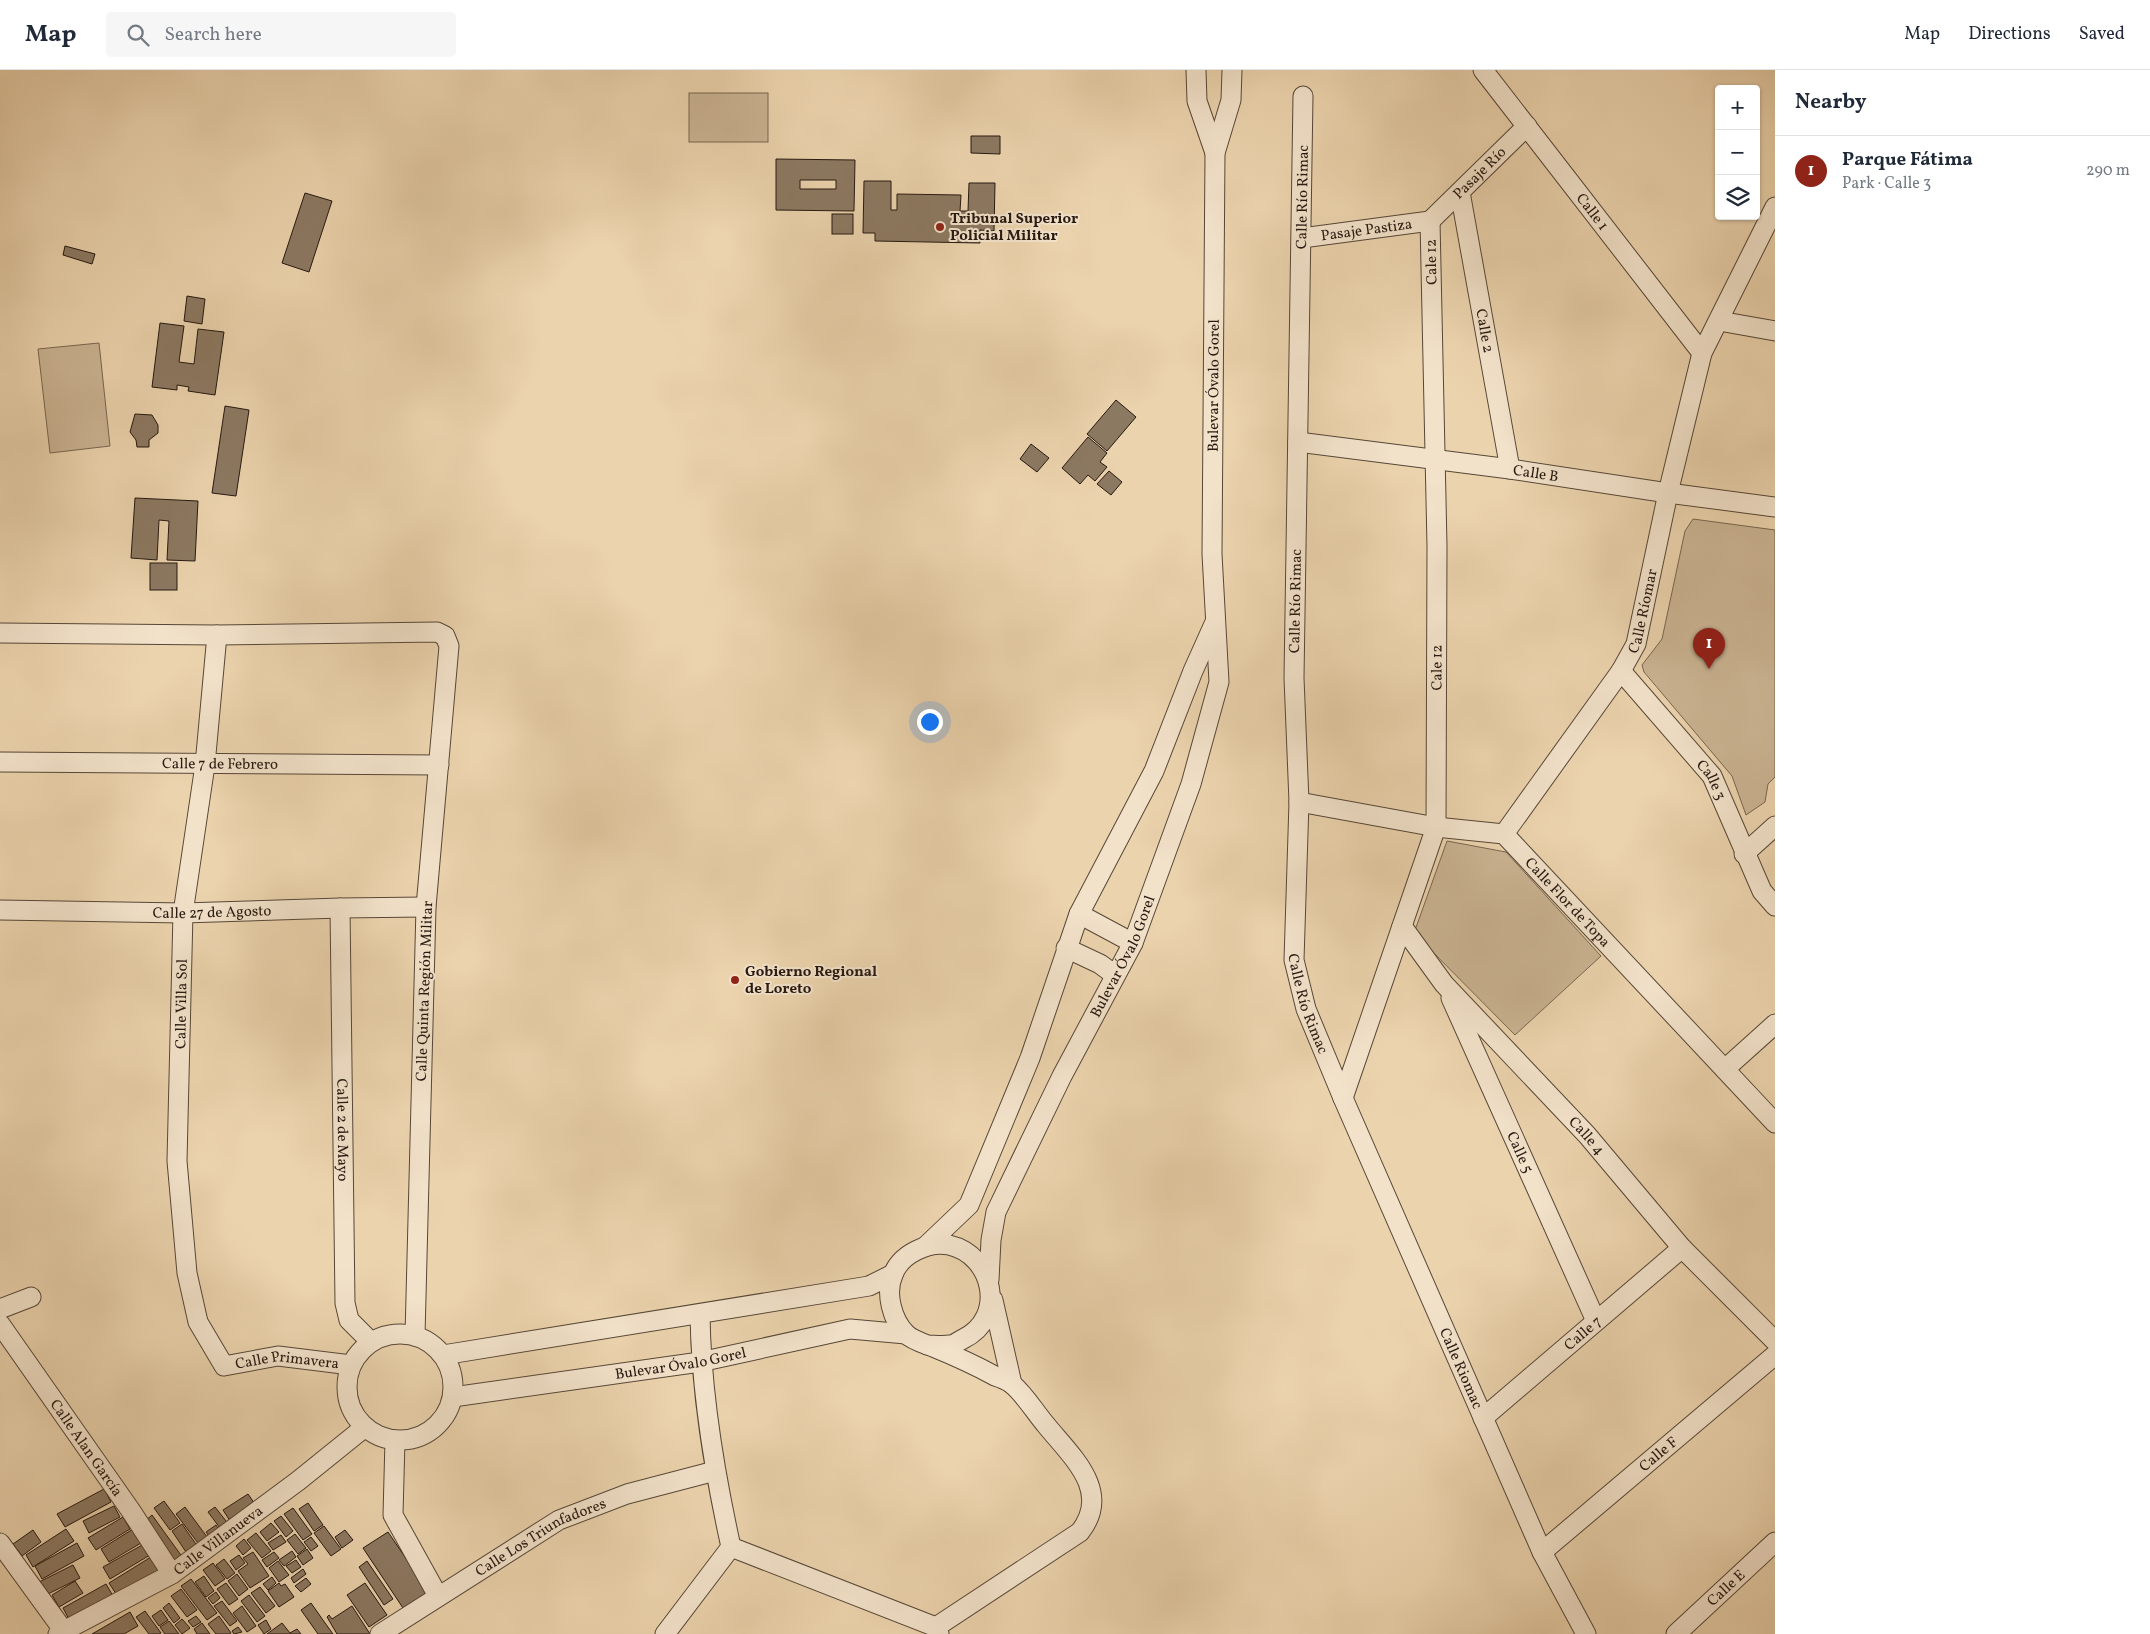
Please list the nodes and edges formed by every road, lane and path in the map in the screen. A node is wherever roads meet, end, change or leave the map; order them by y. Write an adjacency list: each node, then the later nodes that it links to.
1 (1196, 70): 6 (street, Bulevar Óvalo Gorel)
2 (1232, 70): 6 (street, Bulevar Óvalo Gorel)
3 (1483, 70): 5 (street, Calle 1)
4 (1303, 96): 10 (street, Calle Río Rimac)
5 (1527, 126): 7 (street, Pasaje Río); 13 (street, Calle 1)
6 (1215, 153): 19 (street, Bulevar Óvalo Gorel)
7 (1460, 192): 9 (street, Pasaje Río); 16 (street, Calle 2)
8 (1775, 207): 11 (street, Calle Ríomar)
9 (1430, 221): 10 (street, Pasaje Pastiza); 15 (street, Cale 12)
10 (1302, 238): 14 (street, Calle Río Rimac)
11 (1719, 321): 12 (street); 13 (street, Calle Ríomar)
12 (1775, 331)
13 (1702, 353): 17 (street, Calle Ríomar)
14 (1298, 442): 15 (street, Calle B); 26 (street, Calle Río Rimac)
15 (1435, 460): 16 (street, Calle B); 28 (street, Cale 12)
16 (1510, 469): 17 (street, Calle B)
17 (1668, 494): 18 (street, Calle B); 22 (street, Calle Ríomar)
18 (1775, 507)
19 (1217, 619): 36 (street, Bulevar Óvalo Gorel); 38 (street, Bulevar Óvalo Gorel)
20 (0, 633): 21 (street)
21 (217, 635): 24 (street, Calle Villa Sol); 25 (street, Calle Quinta Región Militar)
22 (1621, 671): 29 (street, Calle Ríomar); 30 (street, Calle 3)
23 (0, 762): 24 (street, Calle 7 de Febrero)
24 (205, 764): 25 (street, Calle 7 de Febrero); 35 (street, Calle Villa Sol)
25 (439, 765): 32 (street, Calle Quinta Región Militar)
26 (1298, 802): 28 (street); 44 (street, Calle Río Rimac)
27 (1775, 826): 30 (street)
28 (1436, 827): 29 (street); 37 (street, Cale 12)
29 (1504, 834): 43 (street, Calle Flor de Topa)
30 (1744, 854): 31 (street, Calle 3)
31 (1775, 906)
32 (426, 907): 33 (street, Calle 27 de Agosto); 56 (street, Calle Quinta Región Militar)
33 (340, 908): 35 (street, Calle 27 de Agosto); 58 (street, Calle 2 de Mayo)
34 (0, 910): 35 (street, Calle 27 de Agosto)
35 (183, 914): 64 (street, Calle Villa Sol)
36 (1079, 914): 38 (street); 39 (street, Bulevar Óvalo Gorel)
37 (1402, 926): 41 (street, Calle 4); 44 (street, Cale 12)
38 (1133, 943): 40 (street, Bulevar Óvalo Gorel)
39 (1066, 948): 40 (street); 46 (street, Bulevar Óvalo Gorel)
40 (1115, 975): 49 (street, Bulevar Óvalo Gorel)
41 (1444, 984): 47 (street, Calle 4); 53 (street, Calle 5)
42 (1775, 1024): 43 (street)
43 (1725, 1069): 45 (street, Calle Flor de Topa)
44 (1343, 1098): 67 (street, Calle Riomac)
45 (1775, 1123)
46 (926, 1246): 48 (street, Bulevar Óvalo Gorel); 49 (street)
47 (1682, 1248): 53 (street, Calle 7); 57 (street, Calle 4)
48 (893, 1274): 52 (street, Bulevar Óvalo Gorel); 55 (street)
49 (990, 1286): 59 (street, Bulevar Óvalo Gorel); 65 (street)
50 (31, 1297): 51 (street)
51 (0, 1309)
52 (700, 1314): 60 (street, Bulevar Óvalo Gorel); 62 (street)
53 (1596, 1321): 67 (street, Calle 7)
54 (0, 1324): 75 (street, Calle Alan García)
55 (906, 1334): 59 (street, Bulevar Óvalo Gorel); 62 (street, Bulevar Óvalo Gorel)
56 (415, 1336): 58 (street); 60 (street)
57 (1775, 1341)
58 (371, 1342): 63 (street)
59 (927, 1345): 65 (street)
60 (443, 1355): 66 (street)
61 (1775, 1355): 74 (street, Calle F)
62 (700, 1362): 66 (street, Bulevar Óvalo Gorel); 70 (street)
63 (351, 1365): 64 (street, Calle Primavera); 68 (street)
64 (224, 1366)
65 (1012, 1384): 77 (street)
66 (453, 1397): 69 (street)
67 (1483, 1418): 74 (street, Calle Riomac)
68 (365, 1427): 69 (street); 75 (street, Calle Villanueva)
69 (395, 1440): 76 (street)
70 (715, 1471): 73 (street); 76 (street, Calle Los Triunfadores)
71 (1775, 1542): 82 (street, Calle E)
72 (0, 1543): 78 (street)
73 (731, 1547): 77 (street); 80 (street)
74 (1542, 1552): 81 (street, Calle Riomac)
75 (172, 1574): 78 (street, Calle Villanueva)
76 (438, 1596): 79 (street, Calle Los Triunfadores)
77 (937, 1630)
78 (63, 1633)
79 (380, 1634)
80 (665, 1634)
81 (1586, 1634)
82 (1676, 1634)

